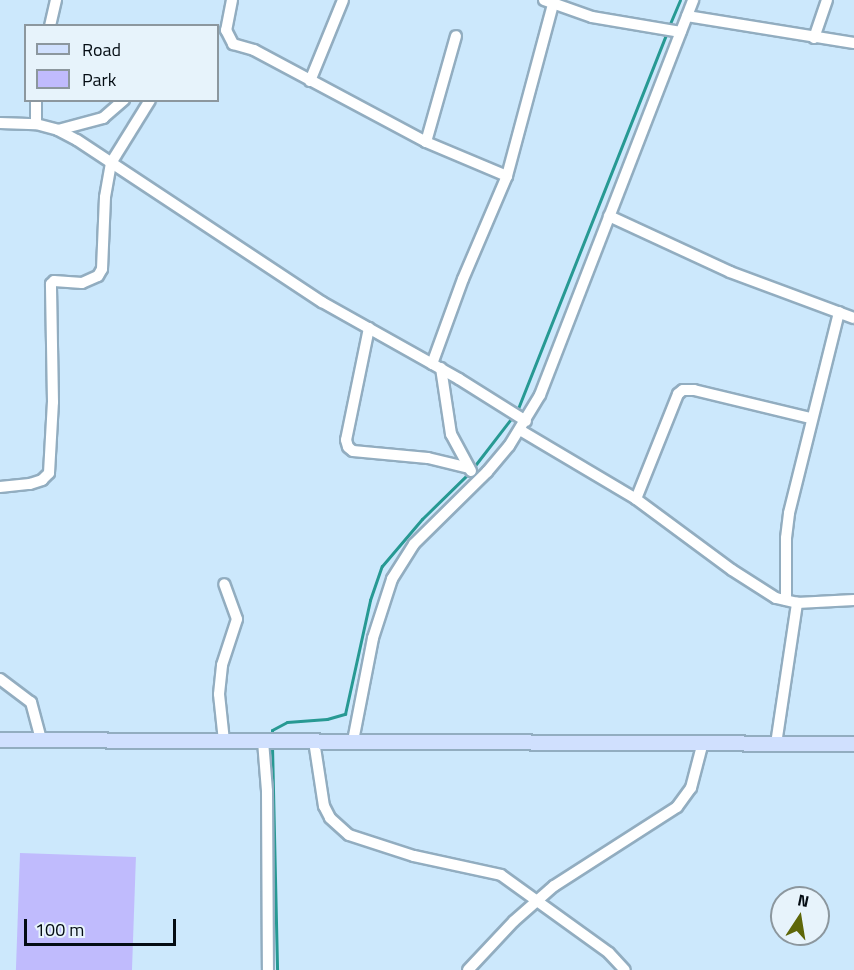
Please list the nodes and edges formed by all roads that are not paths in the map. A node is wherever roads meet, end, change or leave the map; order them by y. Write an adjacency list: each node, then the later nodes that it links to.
1 (56, 0): 8 (street)
2 (232, 0): 10 (street)
3 (343, 0): 14 (street)
4 (693, 0): 7 (street)
5 (827, 0): 12 (street)
6 (548, 2): 9 (street); 23 (street)
7 (687, 16): 9 (street); 12 (street)
8 (50, 24)
9 (681, 32): 24 (street)
10 (222, 33): 14 (street)
11 (456, 36): 21 (street)
12 (814, 38): 13 (street)
13 (854, 43)
14 (310, 81): 21 (street)
15 (36, 102): 19 (street)
16 (122, 102): 20 (street)
17 (149, 102): 22 (street)
18 (0, 123): 19 (street)
19 (36, 124): 20 (street)
20 (58, 130): 22 (street)
21 (426, 142): 23 (street)
22 (111, 163): 27 (street); 33 (street)
23 (507, 176): 28 (street)
24 (609, 216): 25 (street); 30 (street)
25 (839, 312): 26 (street); 29 (street)
26 (854, 318)
27 (369, 328): 28 (street); 31 (street)
28 (436, 366): 30 (street); 31 (street)
29 (811, 418): 34 (street); 37 (street)
30 (523, 425): 32 (street); 34 (street)
31 (469, 468): 32 (street)
32 (478, 481): 44 (street)
33 (0, 487)
34 (636, 499): 37 (street)
35 (224, 584): 41 (street)
36 (854, 600): 37 (street)
37 (791, 602): 46 (street)
38 (0, 679): 40 (street)
39 (0, 740): 40 (main road)
40 (41, 740): 41 (main road)
41 (224, 741): 42 (main road)
42 (263, 741): 43 (main road); 49 (street)
43 (314, 741): 44 (main road); 48 (street)
44 (353, 741): 45 (main road)
45 (703, 742): 46 (main road); 48 (street)
46 (776, 744): 47 (main road)
47 (854, 744)
48 (538, 900): 50 (street); 51 (street)
49 (268, 970)
50 (468, 970)
51 (625, 970)

